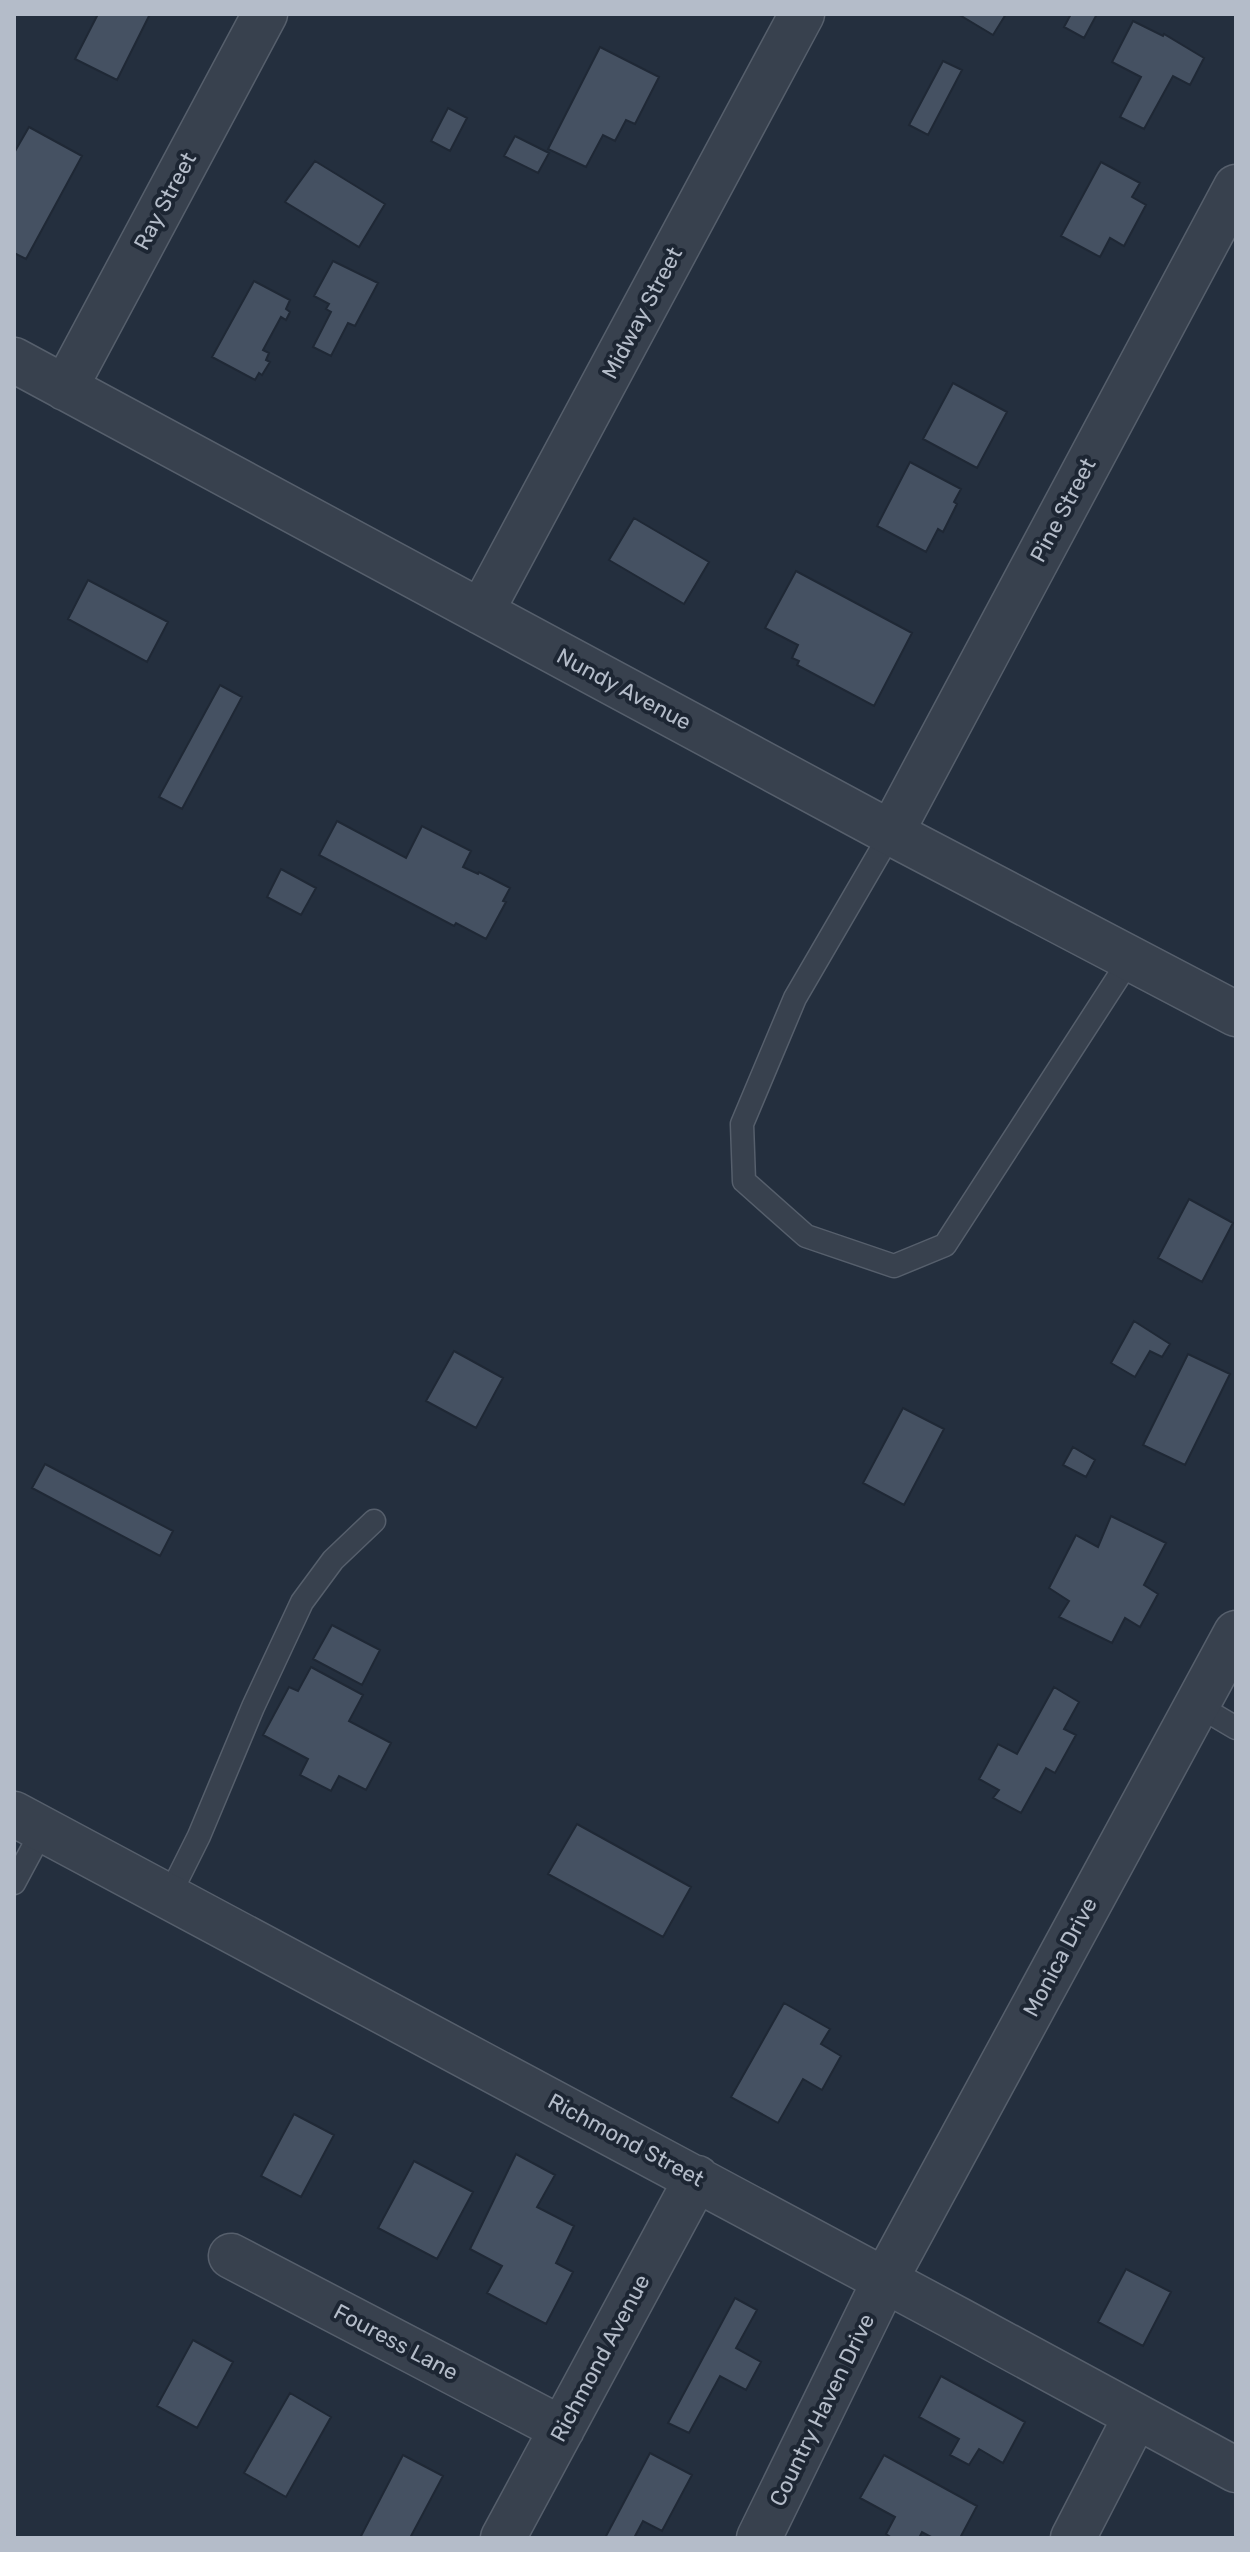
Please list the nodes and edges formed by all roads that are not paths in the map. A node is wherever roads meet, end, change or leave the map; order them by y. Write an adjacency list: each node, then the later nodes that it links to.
1 (265, 14): 5 (street, Ray Street)
2 (802, 14): 6 (street, Midway Street)
3 (1236, 187): 7 (street, Pine Street)
4 (14, 360): 5 (street, Nundy Avenue)
5 (65, 388): 6 (street, Nundy Avenue)
6 (481, 612): 7 (street, Nundy Avenue)
7 (891, 833): 8 (street, Nundy Avenue); 8 (lane)
8 (1130, 959): 9 (street, Nundy Avenue)
9 (1236, 1014)
10 (374, 1521): 16 (lane)
11 (1236, 1633): 12 (street, Monica Drive)
12 (1197, 1705): 13 (lane); 19 (street, Monica Drive)
13 (1236, 1728)
14 (28, 1822): 15 (lane); 16 (street, Richmond Street)
15 (14, 1883)
16 (169, 1896): 17 (street, Richmond Street)
17 (697, 2178): 19 (street, Richmond Street); 21 (street, Richmond Avenue)
18 (231, 2256): 21 (street, Fouress Lane)
19 (884, 2282): 20 (street, Richmond Street); 24 (street, Country Haven Drive)
20 (1136, 2416): 22 (street, Richmond Street); 25 (street)
21 (562, 2429): 23 (street, Richmond Avenue)
22 (1236, 2470)
23 (503, 2538)
24 (759, 2538)
25 (1073, 2538)

